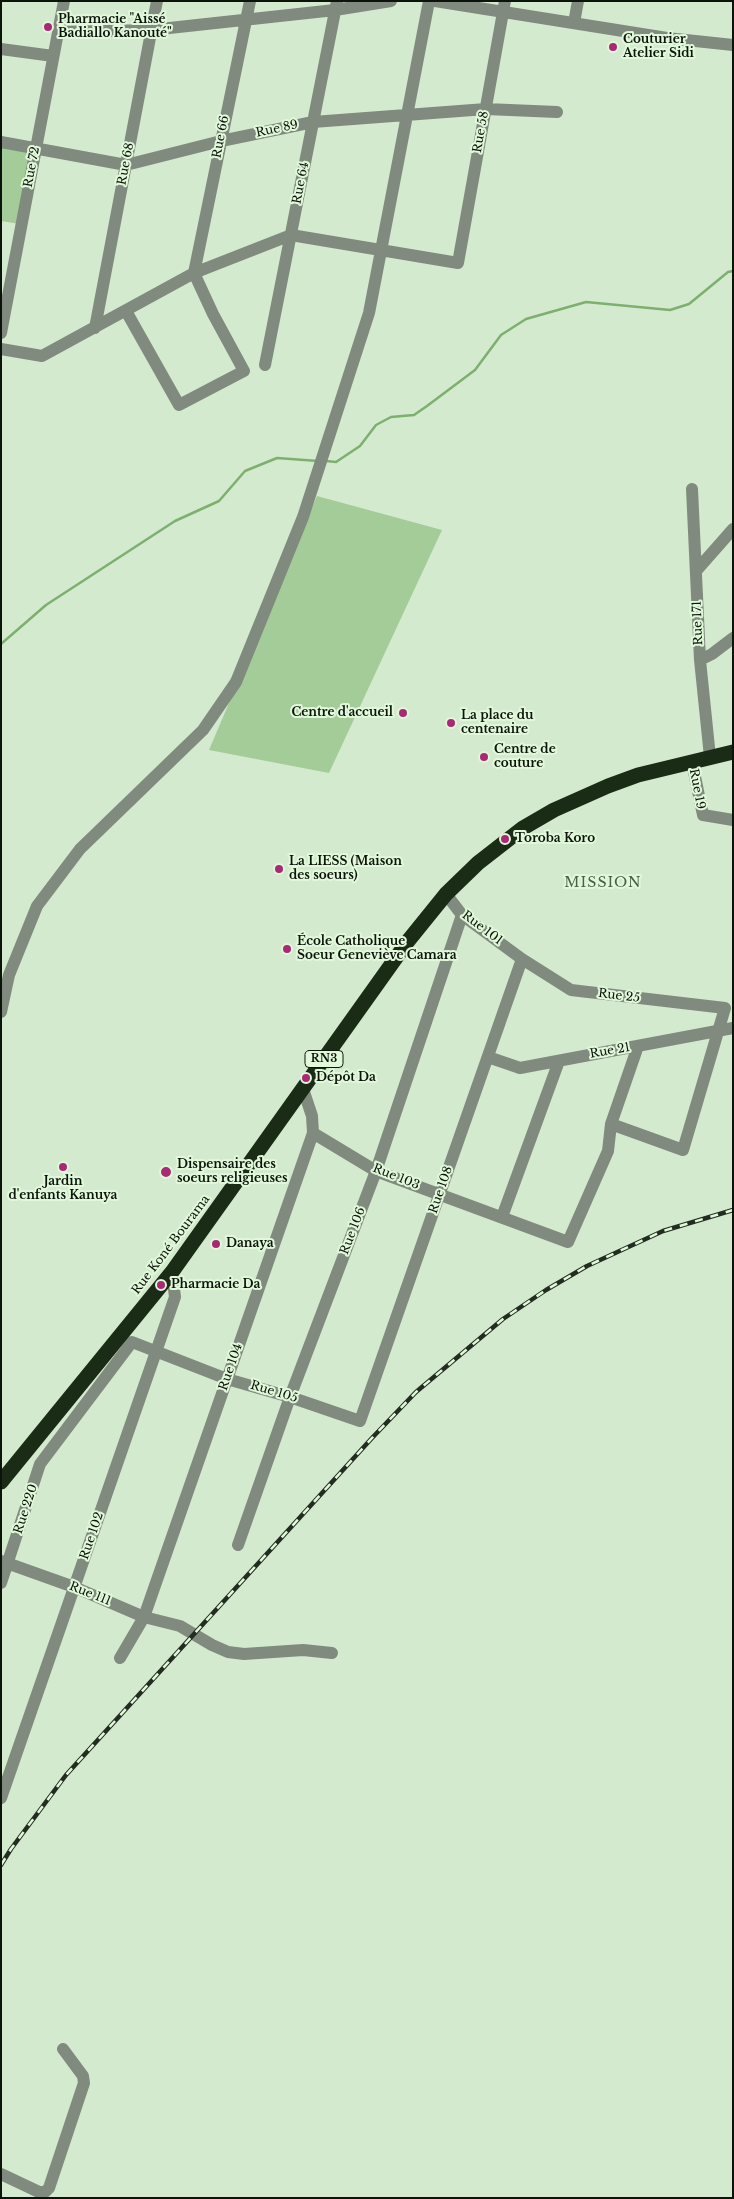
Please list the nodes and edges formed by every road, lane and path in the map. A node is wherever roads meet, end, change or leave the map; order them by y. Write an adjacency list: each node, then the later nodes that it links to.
1 (64, 1): 13 (street, Rue 72)
2 (157, 1): 12 (street, Rue 68)
3 (250, 1): 10 (street, Rue 66)
4 (391, 1): 8 (street)
5 (429, 1): 19 (street)
6 (435, 1): 9 (street)
7 (578, 1): 11 (street)
8 (336, 6): 10 (street); 20 (street, Rue 64)
9 (504, 7): 11 (street); 17 (street, Rue 58)
10 (245, 21): 12 (street); 21 (street, Rue 66)
11 (574, 23): 14 (street)
12 (151, 30): 13 (street); 24 (street, Rue 68)
13 (58, 32): 16 (street, Rue 72)
14 (733, 45)
15 (1, 49): 16 (street)
16 (53, 56): 23 (street, Rue 72)
17 (486, 109): 18 (street, Rue 89); 19 (street, Rue 89); 26 (street, Rue 58)
18 (557, 112)
19 (407, 115): 20 (street, Rue 89); 26 (street)
20 (313, 122): 21 (street, Rue 89); 25 (street, Rue 64)
21 (221, 141): 24 (street, Rue 89); 27 (street, Rue 66)
22 (1, 142): 23 (street, Rue 89)
23 (36, 148): 24 (street, Rue 89); 28 (street, Rue 72)
24 (126, 165): 30 (street, Rue 68)
25 (291, 235): 26 (street); 27 (street); 33 (street, Rue 64)
26 (381, 250): 46 (street)
27 (194, 274): 29 (street); 29 (street)
28 (6, 287): 31 (street, Rue 72)
29 (126, 310): 30 (street)
30 (94, 328): 32 (street)
31 (1, 333)
32 (1, 349)
33 (265, 365)
34 (692, 489): 36 (street, Rue 171)
35 (733, 530): 36 (street)
36 (696, 571): 38 (street, Rue 171)
37 (730, 641): 38 (street)
38 (700, 660): 40 (street, Rue 171)
39 (733, 752): 40 (highway, Rue Koné Bourama / RN3)
40 (710, 757): 41 (highway, Rue Koné Bourama / RN3)
41 (692, 762): 42 (street, Rue 19); 43 (highway, Rue Koné Bourama / RN3)
42 (733, 820)
43 (446, 894): 44 (street, Rue 101); 52 (highway, Rue Koné Bourama / RN3)
44 (462, 914): 45 (street, Rue 101); 55 (street, Rue 106)
45 (522, 959): 48 (street, Rue 25); 50 (street, Rue 108)
46 (1, 1012)
47 (733, 1028): 48 (street, Rue 21)
48 (719, 1031): 49 (street, Rue 21); 53 (street)
49 (638, 1046): 51 (street, Rue 21); 53 (street)
50 (488, 1057): 51 (street, Rue 21); 56 (street, Rue 108)
51 (559, 1061): 57 (street)
52 (303, 1088): 54 (street, Rue 104); 58 (highway, Rue Koné Bourama / RN3)
53 (611, 1124): 57 (street, Rue 103)
54 (313, 1133): 55 (street, Rue 103); 61 (street, Rue 104)
55 (376, 1171): 56 (street, Rue 103); 62 (street, Rue 106)
56 (440, 1194): 57 (street, Rue 103); 63 (street, Rue 108)
57 (502, 1217)
58 (172, 1272): 60 (street, Rue 102); 64 (highway, Rue Koné Bourama / RN3)
59 (132, 1342): 60 (street, Rue 105); 66 (street, Rue 220)
60 (156, 1350): 61 (street, Rue 105); 68 (street, Rue 102)
61 (227, 1379): 62 (street, Rue 105); 69 (street, Rue 104)
62 (290, 1397): 63 (street, Rue 105); 65 (street, Rue 106)
63 (360, 1421)
64 (1, 1482)
65 (238, 1545)
66 (5, 1562): 67 (street, Rue 220); 68 (street, Rue 111)
67 (1, 1583)
68 (74, 1587): 69 (street, Rue 111); 72 (street, Rue 102)
69 (144, 1617): 70 (street, Rue 111); 71 (street, Rue 104)
70 (332, 1653)
71 (120, 1658)
72 (1, 1798)
73 (63, 2049): 74 (street)
74 (1, 2174)

